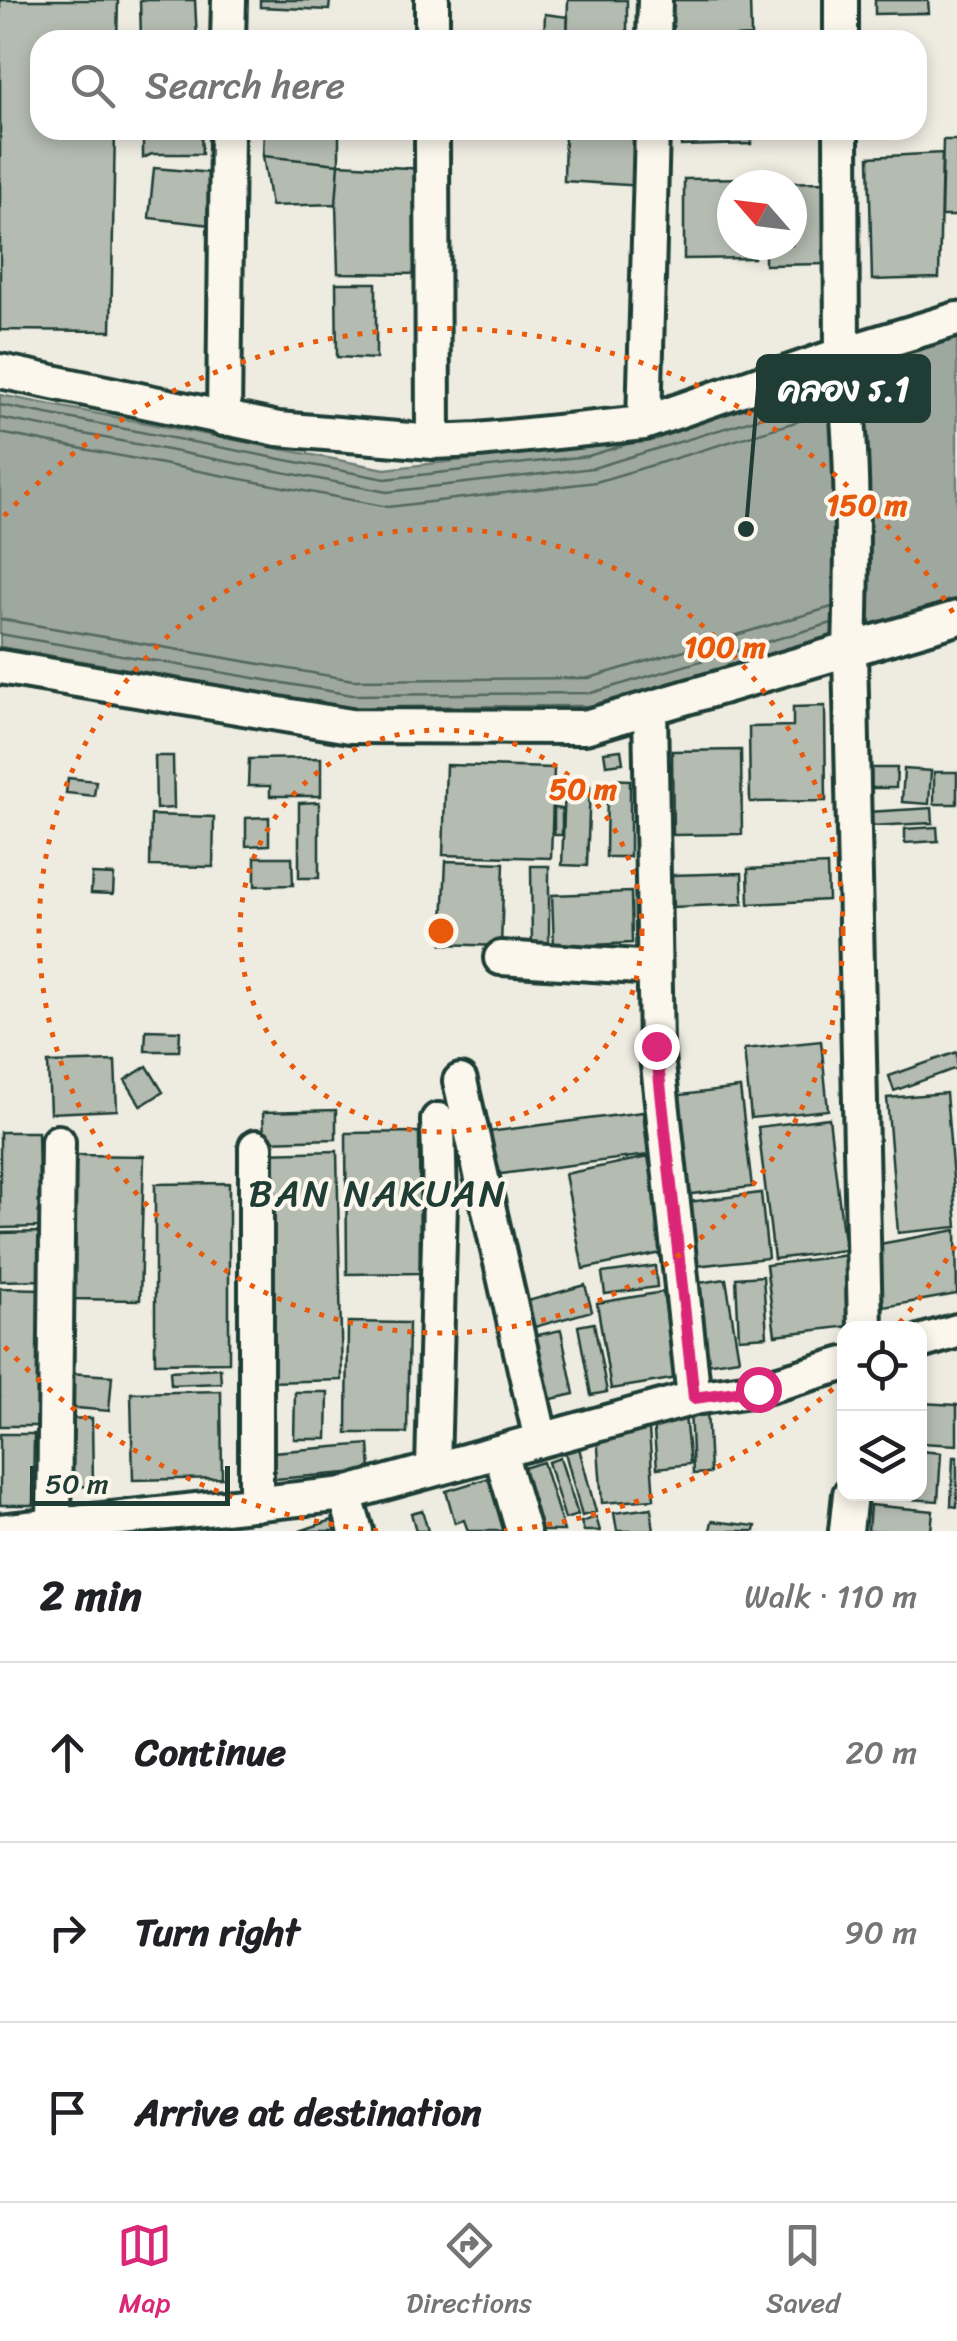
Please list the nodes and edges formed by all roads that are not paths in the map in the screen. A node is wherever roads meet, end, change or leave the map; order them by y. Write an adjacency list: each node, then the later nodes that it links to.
1 (229, 0): 5 (street)
2 (432, 0): 6 (street)
3 (655, 0): 7 (street)
4 (841, 0): 8 (street)
5 (228, 30)
6 (432, 30)
7 (654, 30)
8 (841, 30)
9 (227, 140): 16 (street)
10 (432, 140): 18 (street)
11 (652, 140): 17 (street)
12 (842, 140): 14 (street)
13 (957, 319): 14 (street)
14 (842, 354): 17 (street); 20 (street)
15 (0, 371): 16 (street)
16 (224, 418): 18 (street)
17 (644, 423): 18 (street)
18 (432, 442)
19 (957, 618): 20 (street)
20 (850, 650): 22 (street); 29 (street)
21 (0, 666): 22 (street)
22 (650, 709): 24 (street)
23 (501, 958): 24 (street)
24 (654, 968): 33 (street)
25 (460, 1081): 34 (street)
26 (438, 1120): 36 (street)
27 (58, 1142): 41 (street)
28 (256, 1147): 39 (street)
29 (864, 1321)
30 (957, 1331): 31 (street)
31 (927, 1340)
32 (837, 1366): 33 (street)
33 (694, 1398): 34 (street)
34 (541, 1440): 35 (street)
35 (500, 1452): 36 (street); 45 (street)
36 (433, 1468): 37 (street)
37 (345, 1494): 39 (street); 44 (street)
38 (849, 1501): 46 (street)
39 (256, 1504): 40 (street)
40 (184, 1522): 42 (street)
41 (54, 1526): 42 (street); 43 (street)
42 (111, 1526)
43 (0, 1531)
44 (356, 1531)
45 (523, 1531)
46 (846, 1531)

